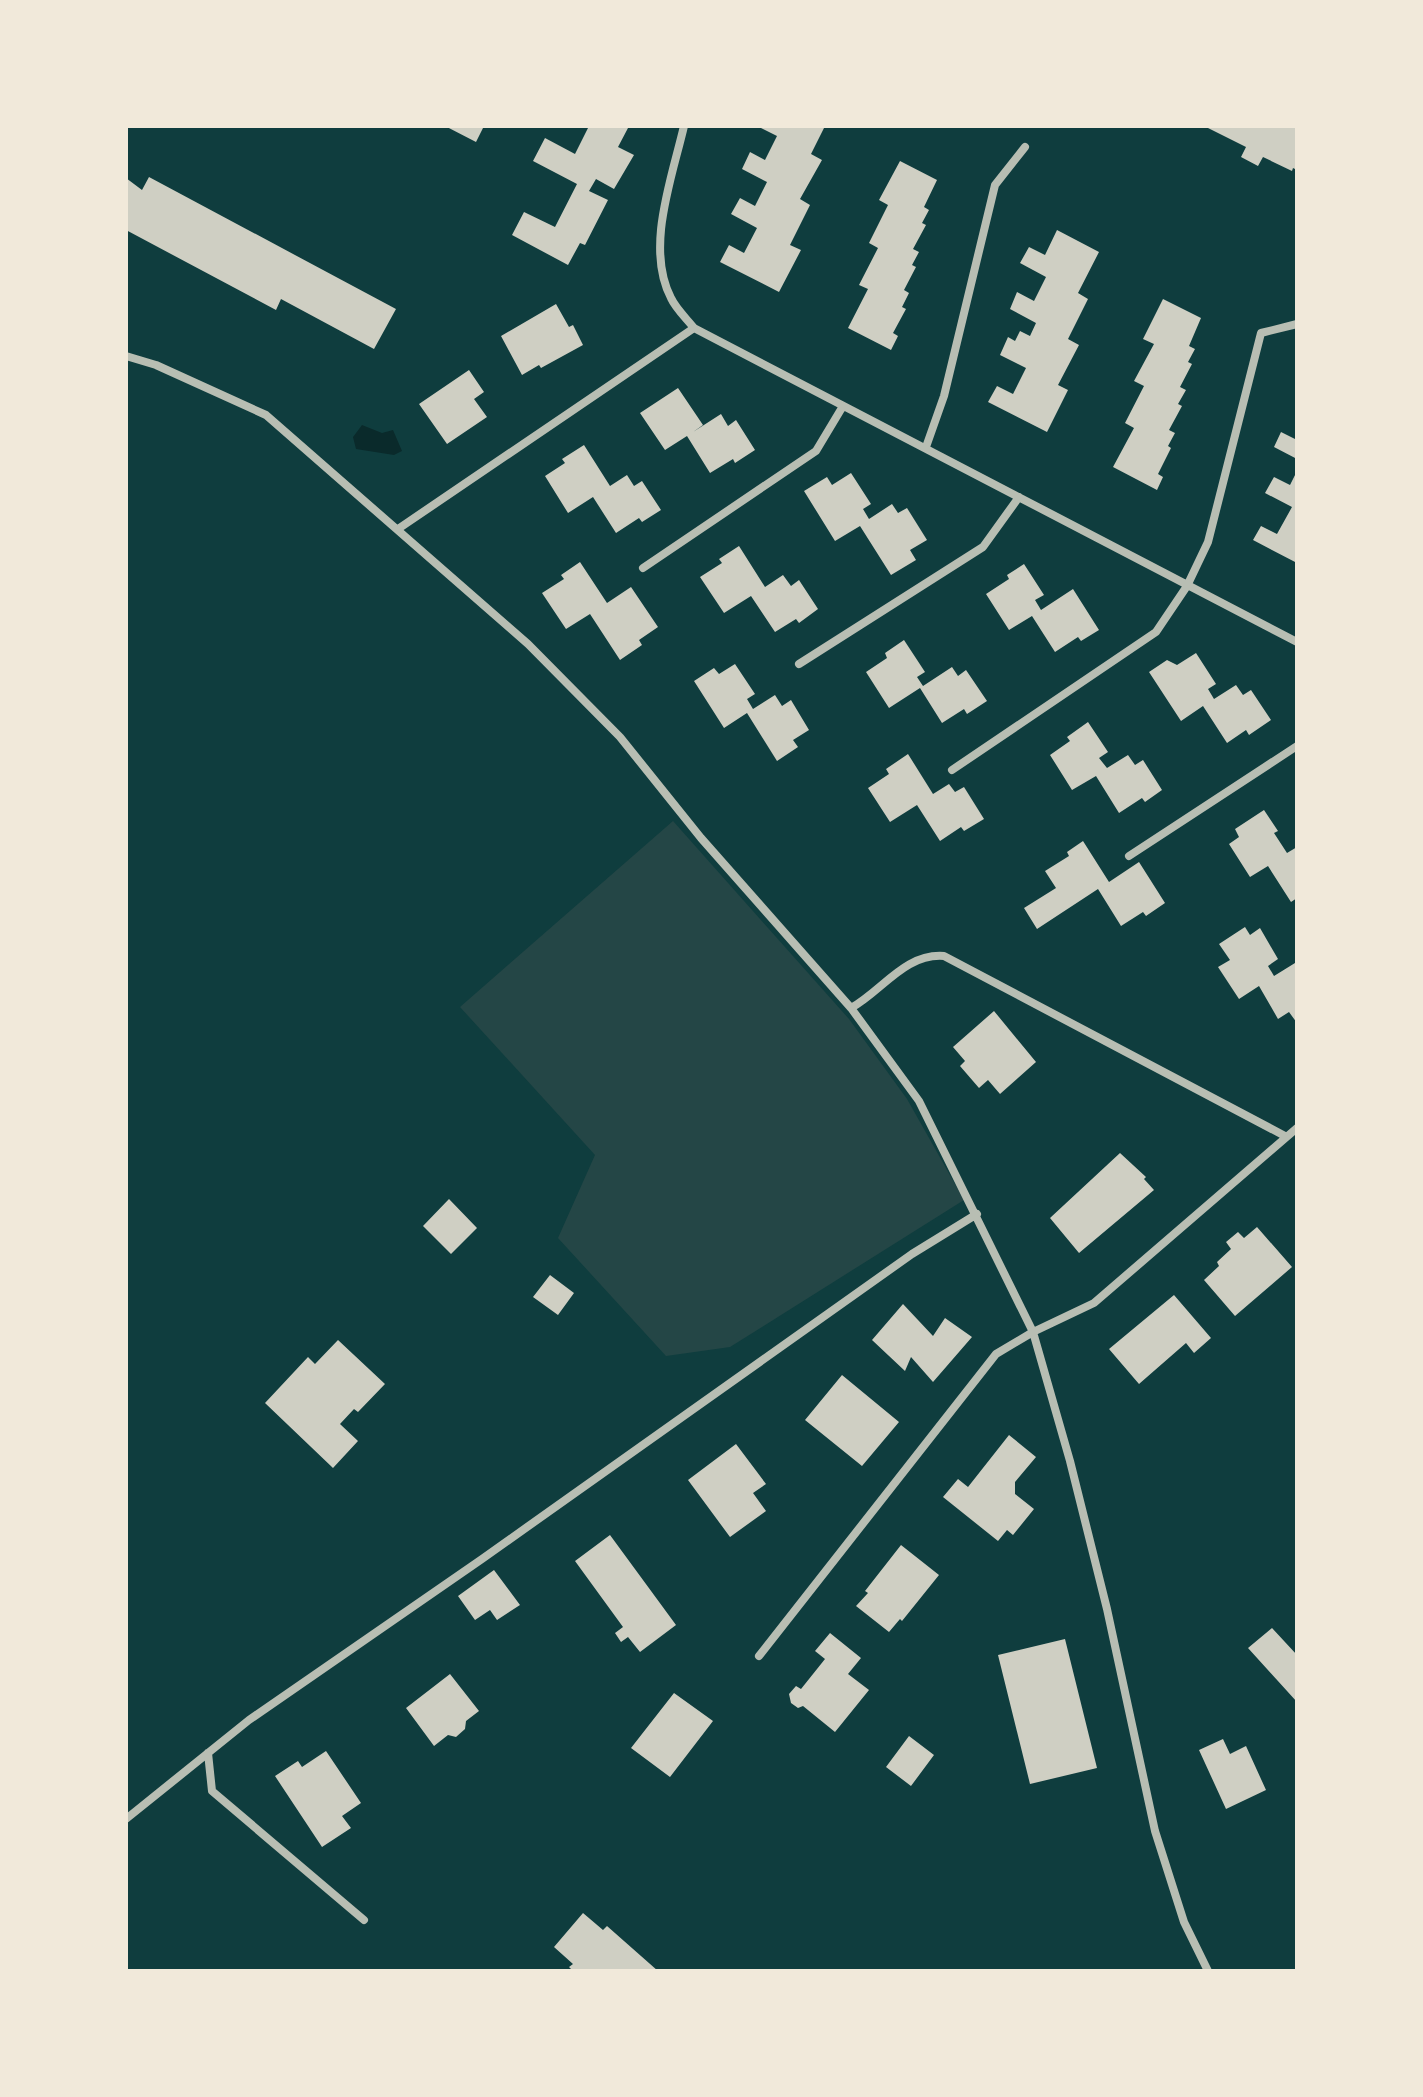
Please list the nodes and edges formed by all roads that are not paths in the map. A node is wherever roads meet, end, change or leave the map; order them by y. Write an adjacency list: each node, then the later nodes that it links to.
1 (684, 126): 4 (street)
2 (1025, 147): 7 (street)
3 (1297, 324): 11 (street)
4 (694, 328): 6 (street); 9 (street)
5 (126, 356): 9 (street)
6 (843, 406): 7 (street); 10 (street)
7 (926, 447): 8 (street)
8 (1019, 497): 11 (street); 13 (street)
9 (398, 529): 17 (street)
10 (643, 568)
11 (1187, 586): 12 (street); 15 (street)
12 (1297, 642)
13 (799, 664)
14 (1297, 746): 16 (street)
15 (952, 770)
16 (1129, 856)
17 (851, 1008): 19 (street); 20 (street)
18 (1297, 1128): 19 (street)
19 (1285, 1136): 21 (street)
20 (977, 1214): 21 (street); 23 (street)
21 (1033, 1332): 22 (street); 26 (street)
22 (759, 1656)
23 (208, 1753): 24 (street); 25 (street)
24 (126, 1819)
25 (364, 1920)
26 (1208, 1971)

